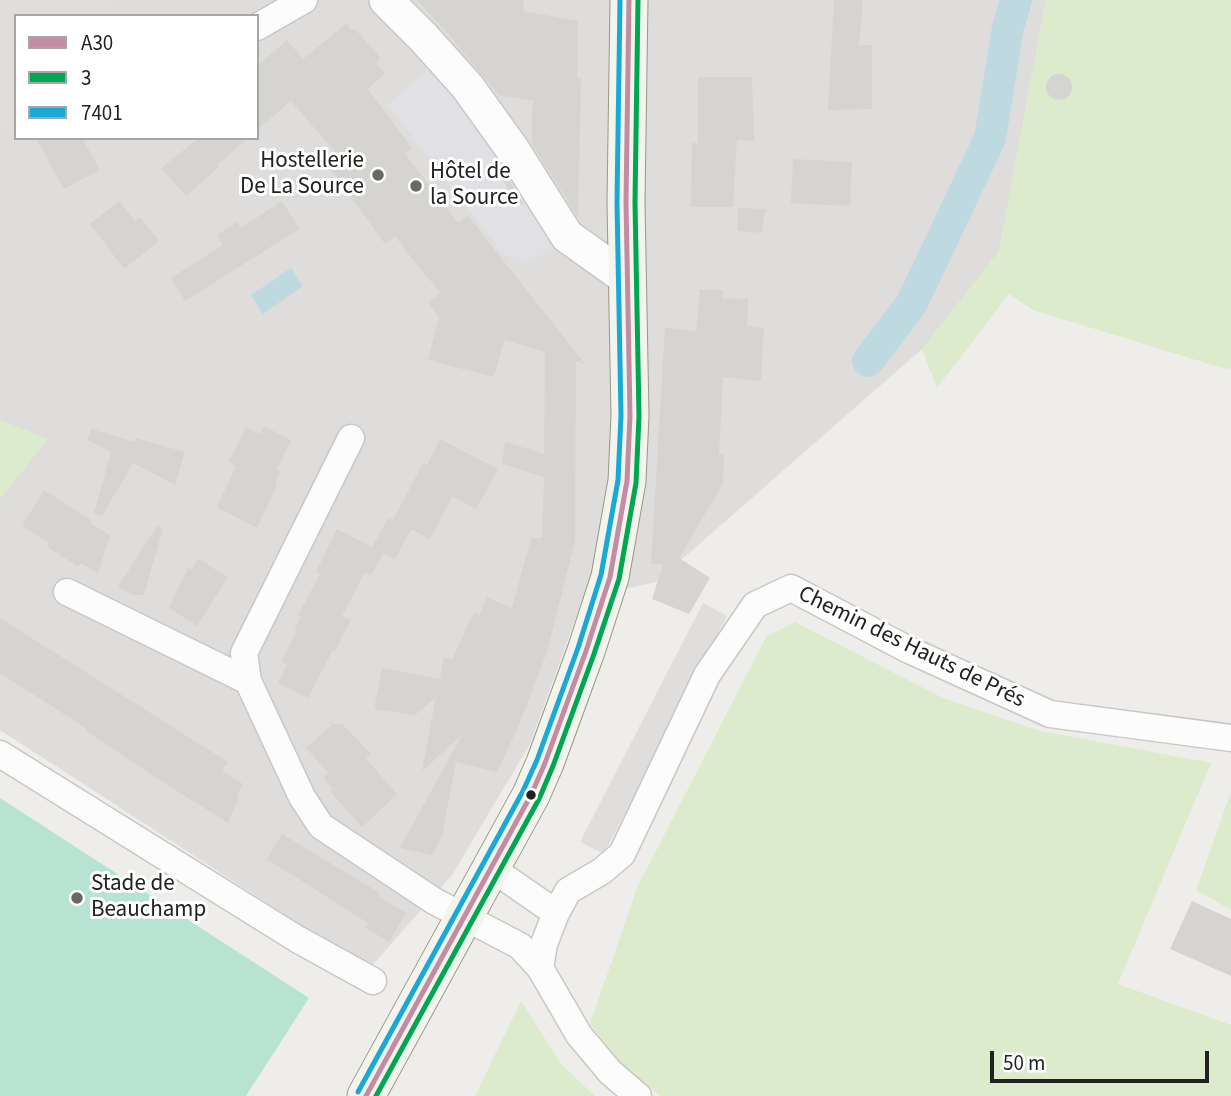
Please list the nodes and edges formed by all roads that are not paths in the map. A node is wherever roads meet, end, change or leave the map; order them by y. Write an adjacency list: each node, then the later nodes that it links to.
1 (304, 0): 4 (street)
2 (386, 0): 5 (street)
3 (629, 0): 5 (main road)
4 (259, 26)
5 (626, 278): 11 (main road)
6 (351, 438): 8 (street)
7 (67, 592): 8 (street)
8 (248, 681): 13 (street)
9 (1230, 737): 12 (street, Chemin des Hauts de Prés)
10 (0, 754): 15 (street)
11 (491, 868): 12 (street); 13 (main road)
12 (556, 913): 14 (street)
13 (477, 923): 14 (street); 16 (main road)
14 (540, 968): 17 (street)
15 (373, 981)
16 (366, 1096)
17 (638, 1096)

